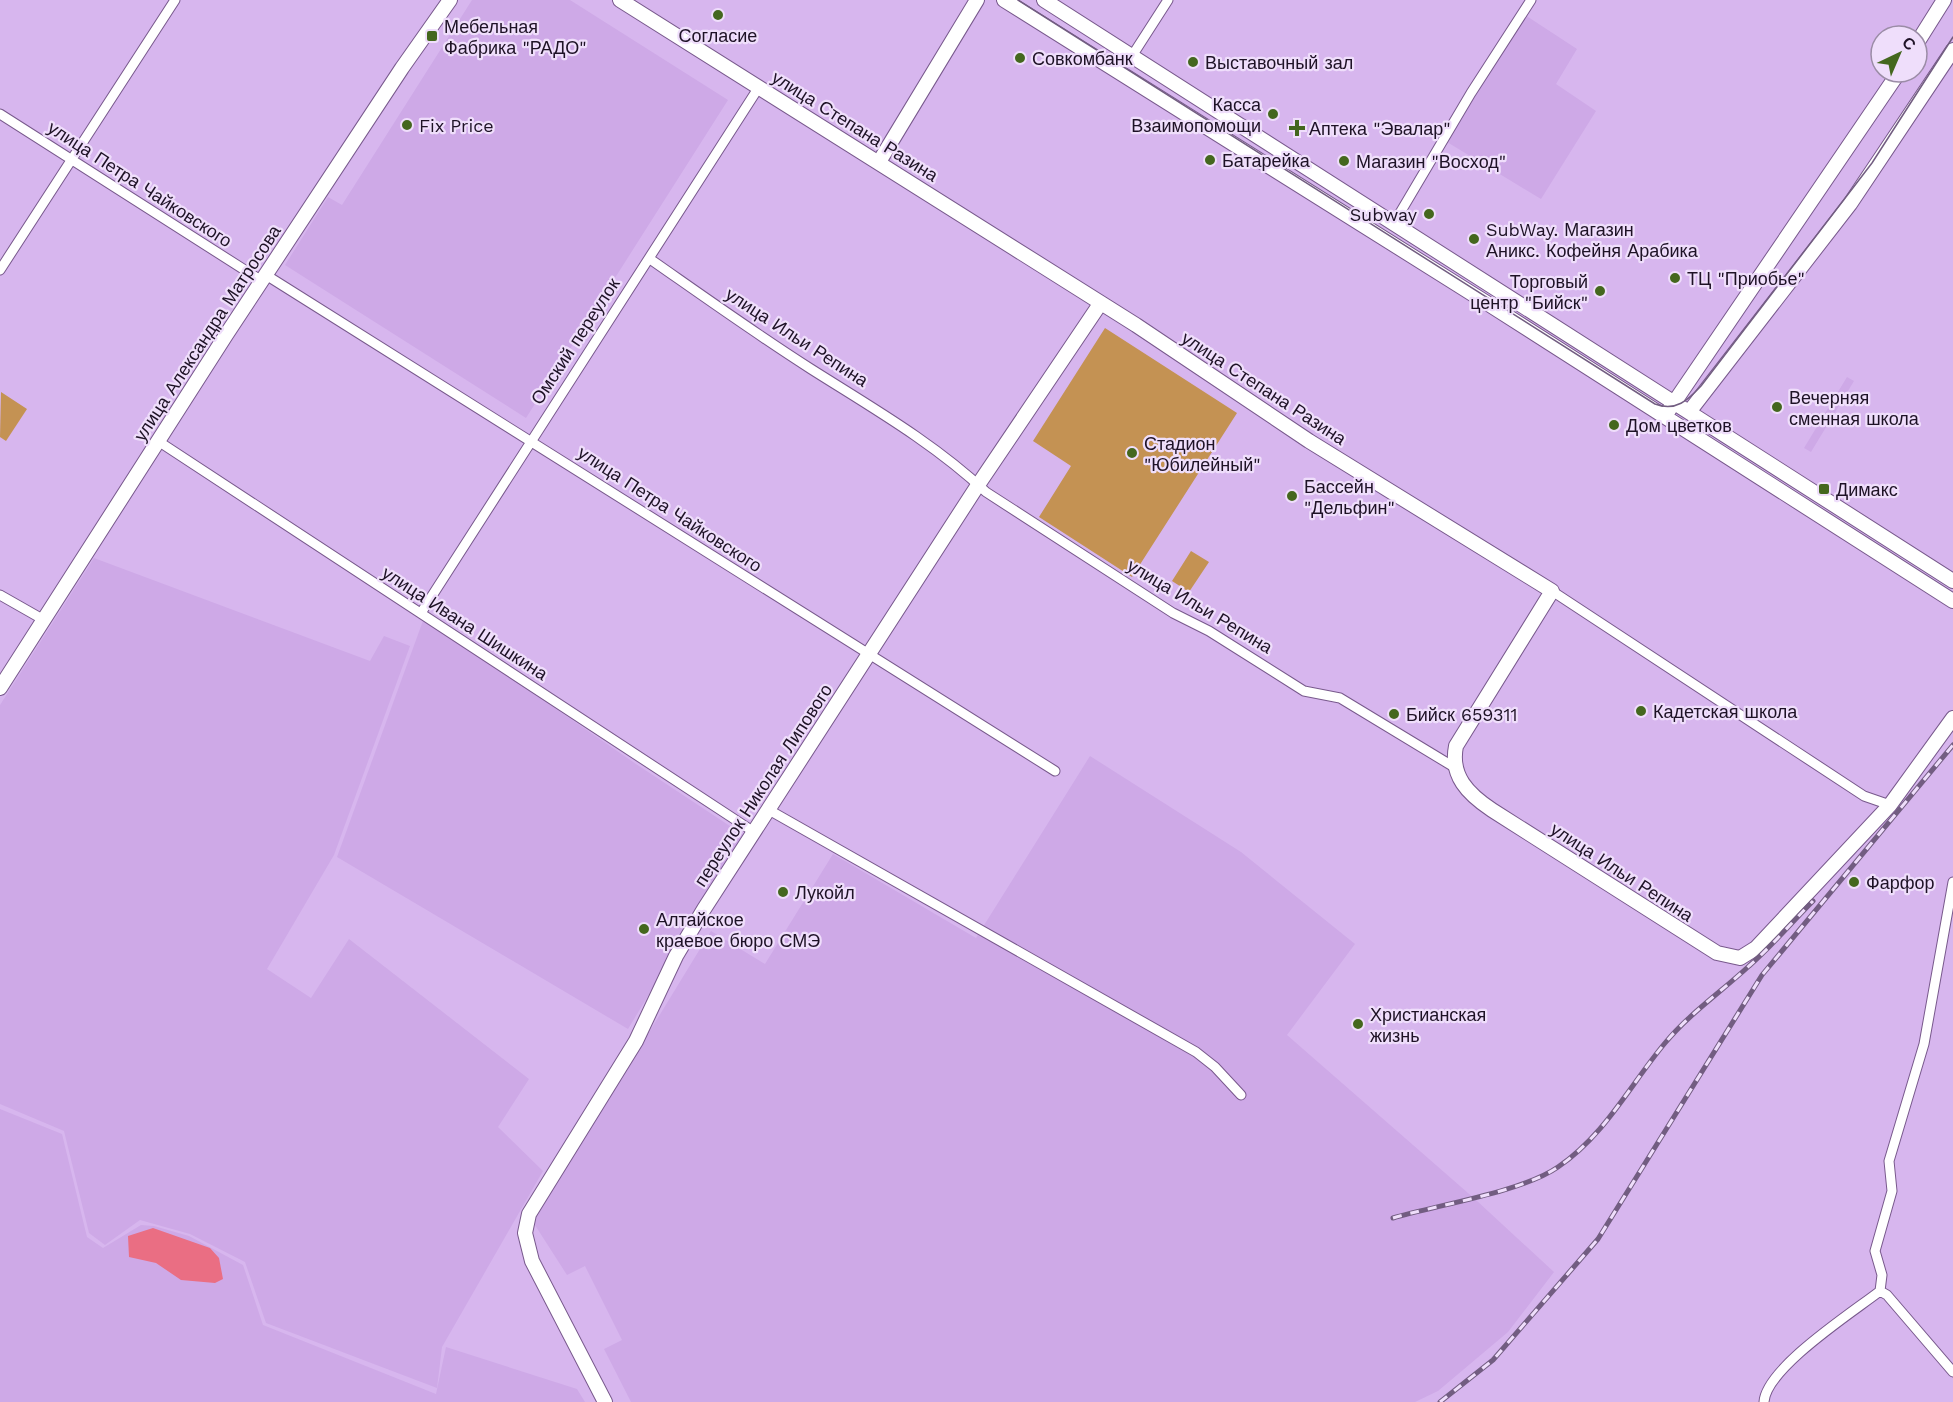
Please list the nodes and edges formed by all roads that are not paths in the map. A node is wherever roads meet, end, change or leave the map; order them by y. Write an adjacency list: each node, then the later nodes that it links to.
1 (175, 0): 17 (street)
2 (450, 0): 22 (street, улица Александра Матросова)
3 (620, 0): 15 (street, улица Степана Разина)
4 (977, 0): 18 (street)
5 (1004, 0): 13 (street)
6 (1044, 0): 12 (street)
7 (1168, 0): 12 (street)
8 (1531, 0): 19 (street)
9 (1944, 0): 10 (street)
10 (1929, 24)
11 (1953, 50): 25 (street)
12 (1132, 56): 13 (street); 19 (street)
13 (1122, 75): 26 (street)
14 (1891, 84): 24 (street)
15 (759, 87): 18 (street, улица Степана Разина); 20 (street, Омский переулок)
16 (0, 114): 17 (street, улица Петра Чайковского)
17 (70, 159): 21 (street); 22 (street, улица Петра Чайковского)
18 (879, 162): 23 (street, улица Степана Разина)
19 (1394, 224): 24 (street)
20 (650, 259): 27 (street, Омский переулок); 30 (street, улица Ильи Репина)
21 (0, 270)
22 (264, 278): 27 (street, улица Петра Чайковского); 28 (street, улица Александра Матросова)
23 (1100, 304): 30 (street, переулок Николая Липового); 33 (street, улица Степана Разина)
24 (1674, 403): 25 (street); 26 (street)
25 (1689, 412): 29 (street)
26 (1664, 417): 31 (street)
27 (532, 440): 37 (street, Омский переулок); 39 (street, улица Петра Чайковского)
28 (158, 441): 37 (street, улица Ивана Шишкина); 38 (street, улица Александра Матросова)
29 (1794, 480): 31 (street); 32 (street)
30 (978, 485): 39 (street, переулок Николая Липового); 42 (street, улица Ильи Репина)
31 (1784, 494): 34 (street)
32 (1950, 580): 34 (street)
33 (1552, 591): 42 (street); 44 (street, улица Степана Разина)
34 (1937, 592): 36 (street)
35 (0, 595): 38 (street)
36 (1953, 601)
37 (421, 613): 46 (street, улица Ивана Шишкина)
38 (44, 620): 40 (street, улица Александра Матросова)
39 (870, 654): 43 (street, улица Петра Чайковского); 45 (street, переулок Николая Липового)
40 (0, 688)
41 (1953, 718): 44 (street)
42 (1454, 767): 44 (street, улица Ильи Репина)
43 (1055, 771)
44 (1890, 805)
45 (769, 810): 46 (street, переулок Николая Липового); 48 (street)
46 (754, 832): 51 (street, переулок Николая Липового)
47 (1953, 882): 49 (street)
48 (1241, 1095)
49 (1880, 1291): 50 (street); 52 (street)
50 (1953, 1372)
51 (605, 1402)
52 (1764, 1402)

